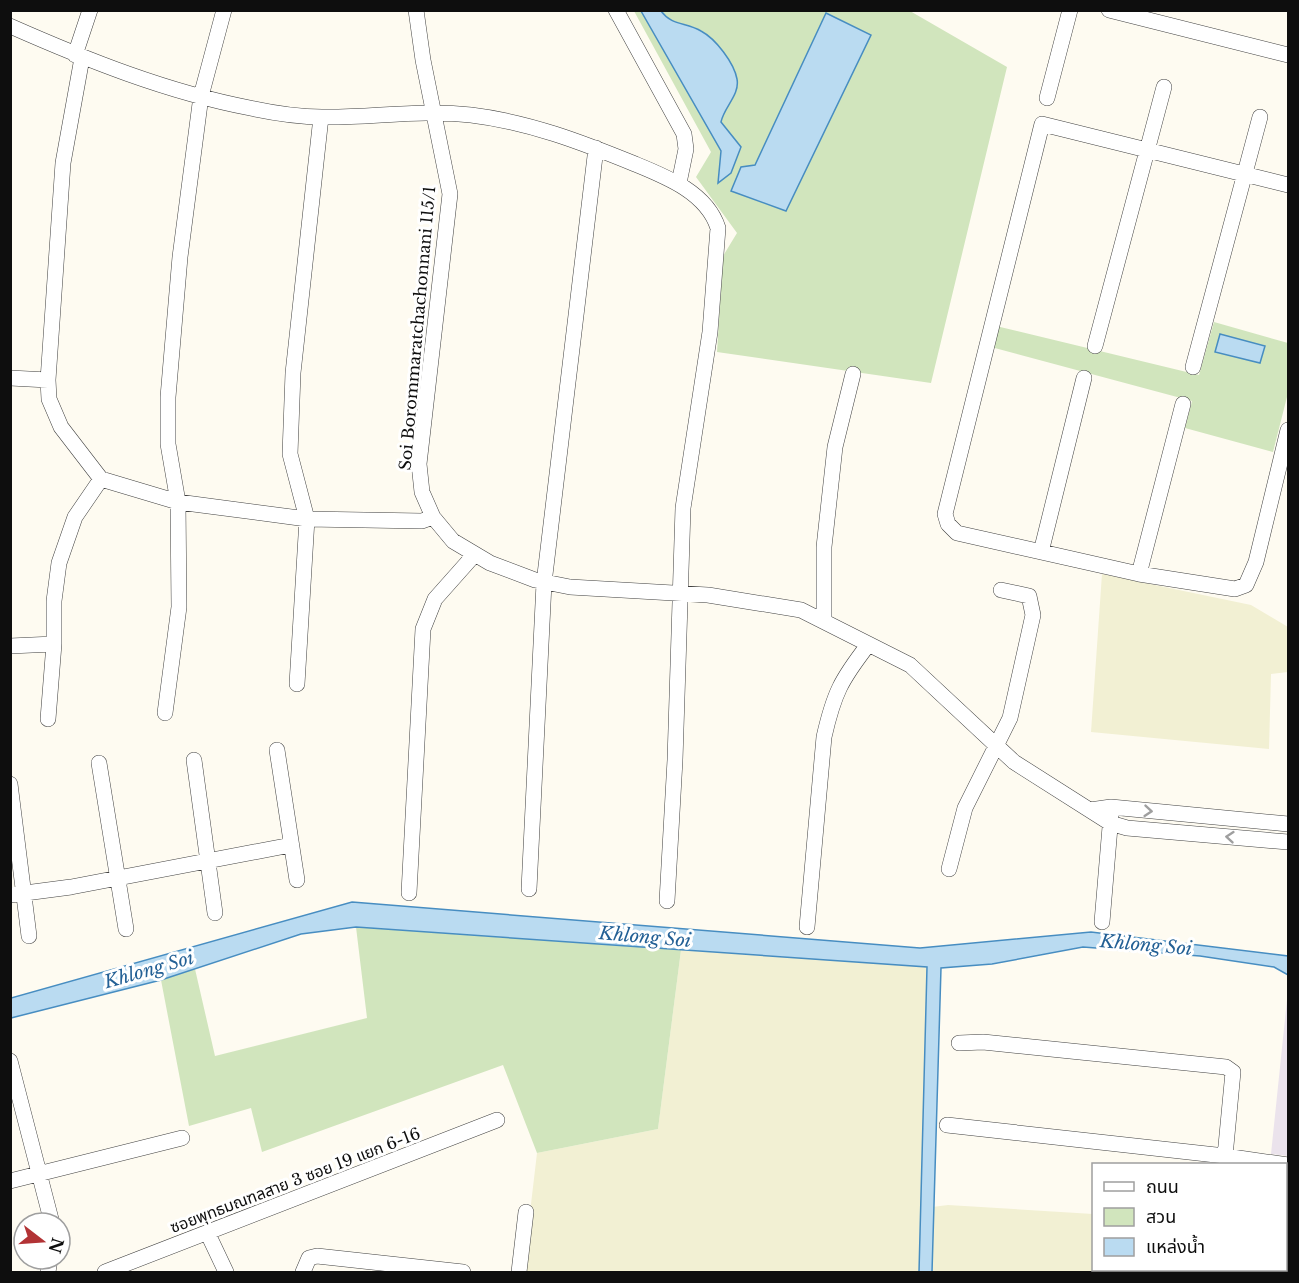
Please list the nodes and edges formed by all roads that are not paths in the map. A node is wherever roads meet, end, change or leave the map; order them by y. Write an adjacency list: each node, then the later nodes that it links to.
1 (90, 10): 9 (street)
2 (224, 10): 11 (street)
3 (416, 10): 13 (street, Soi Borommaratchachonnani 115/1)
4 (616, 10): 19 (street)
5 (1070, 10): 12 (street)
6 (1109, 10): 8 (street)
7 (10, 26): 9 (street)
8 (1288, 55)
9 (78, 57): 11 (street); 26 (street)
10 (1164, 87): 17 (street)
11 (201, 96): 14 (street); 30 (street)
12 (1047, 99)
13 (433, 113): 14 (street); 16 (street); 31 (street, Soi Borommaratchachonnani 115/1)
14 (321, 117): 32 (street)
15 (1260, 117): 18 (street)
16 (596, 148): 19 (street); 36 (street)
17 (1147, 152): 18 (street); 21 (street); 33 (street)
18 (1244, 175): 20 (street); 22 (street)
19 (679, 183): 38 (street)
20 (1288, 185)
21 (1095, 346)
22 (1193, 367)
23 (853, 374): 39 (street)
24 (10, 378): 26 (street)
25 (1084, 378): 33 (street)
26 (48, 380): 29 (street)
27 (1183, 404): 35 (street)
28 (1288, 430): 35 (street)
29 (101, 479): 30 (street); 40 (street)
30 (178, 502): 32 (street); 44 (street)
31 (433, 517): 32 (street); 34 (street, Soi Borommaratchachonnani 115/1)
32 (307, 519): 43 (street)
33 (1041, 552): 35 (street)
34 (475, 554): 36 (street, Soi Borommaratchachonnani 115/1); 63 (street)
35 (1139, 574)
36 (544, 583): 38 (street, Soi Borommaratchachonnani 115/1); 62 (street)
37 (1001, 590): 46 (street)
38 (681, 592): 39 (street, Soi Borommaratchachonnani 115/1); 65 (street)
39 (824, 620): 41 (street, Soi Borommaratchachonnani 115/1)
40 (54, 644): 42 (street); 45 (street)
41 (868, 645): 46 (street, Soi Borommaratchachonnani 115/1); 68 (street)
42 (10, 646)
43 (297, 684)
44 (165, 713)
45 (48, 719)
46 (996, 745): 52 (street, Soi Borommaratchachonnani 115/1); 59 (street)
47 (278, 750): 57 (street)
48 (194, 760): 58 (street)
49 (99, 763): 60 (street)
50 (10, 784): 64 (street)
51 (1111, 807): 52 (street, Soi Borommaratchachonnani 115/1); 53 (street, Soi Borommaratchachonnani 115/1, one-way to 53); 54 (street)
52 (1090, 810): 54 (street, Soi Borommaratchachonnani 115/1)
53 (1190, 815): 55 (street); 56 (street, Soi Borommaratchachonnani 115/1)
54 (1110, 823): 55 (street, Soi Borommaratchachonnani 115/1); 67 (street)
55 (1189, 833): 56 (street, Soi Borommaratchachonnani 115/1, one-way to 55)
56 (1288, 834)
57 (291, 845): 58 (street); 61 (street)
58 (208, 861): 60 (street); 66 (street)
59 (948, 869)
60 (118, 878): 64 (street); 69 (street)
61 (297, 880)
62 (529, 890)
63 (409, 893)
64 (17, 894): 70 (street)
65 (667, 901)
66 (215, 912)
67 (1102, 922)
68 (807, 927)
69 (126, 929)
70 (29, 936)
71 (959, 1043): 76 (street)
72 (10, 1061): 78 (street)
73 (497, 1120): 82 (street, ซอยพุทธมณฑลสาย 3 ซอย 19 แยก 6-16)
74 (947, 1125): 76 (street)
75 (182, 1138): 78 (street)
76 (1225, 1156): 77 (street)
77 (1274, 1163)
78 (39, 1175): 79 (street); 80 (street)
79 (10, 1182)
80 (49, 1211)
81 (526, 1212): 88 (street)
82 (208, 1234): 84 (street, ซอยพุทธมณฑลสาย 3 ซอย 19 แยก 6-16); 85 (street)
83 (413, 1270): 86 (street); 87 (street)
84 (112, 1271)
85 (226, 1272)
86 (303, 1272)
87 (463, 1272)
88 (519, 1272)

